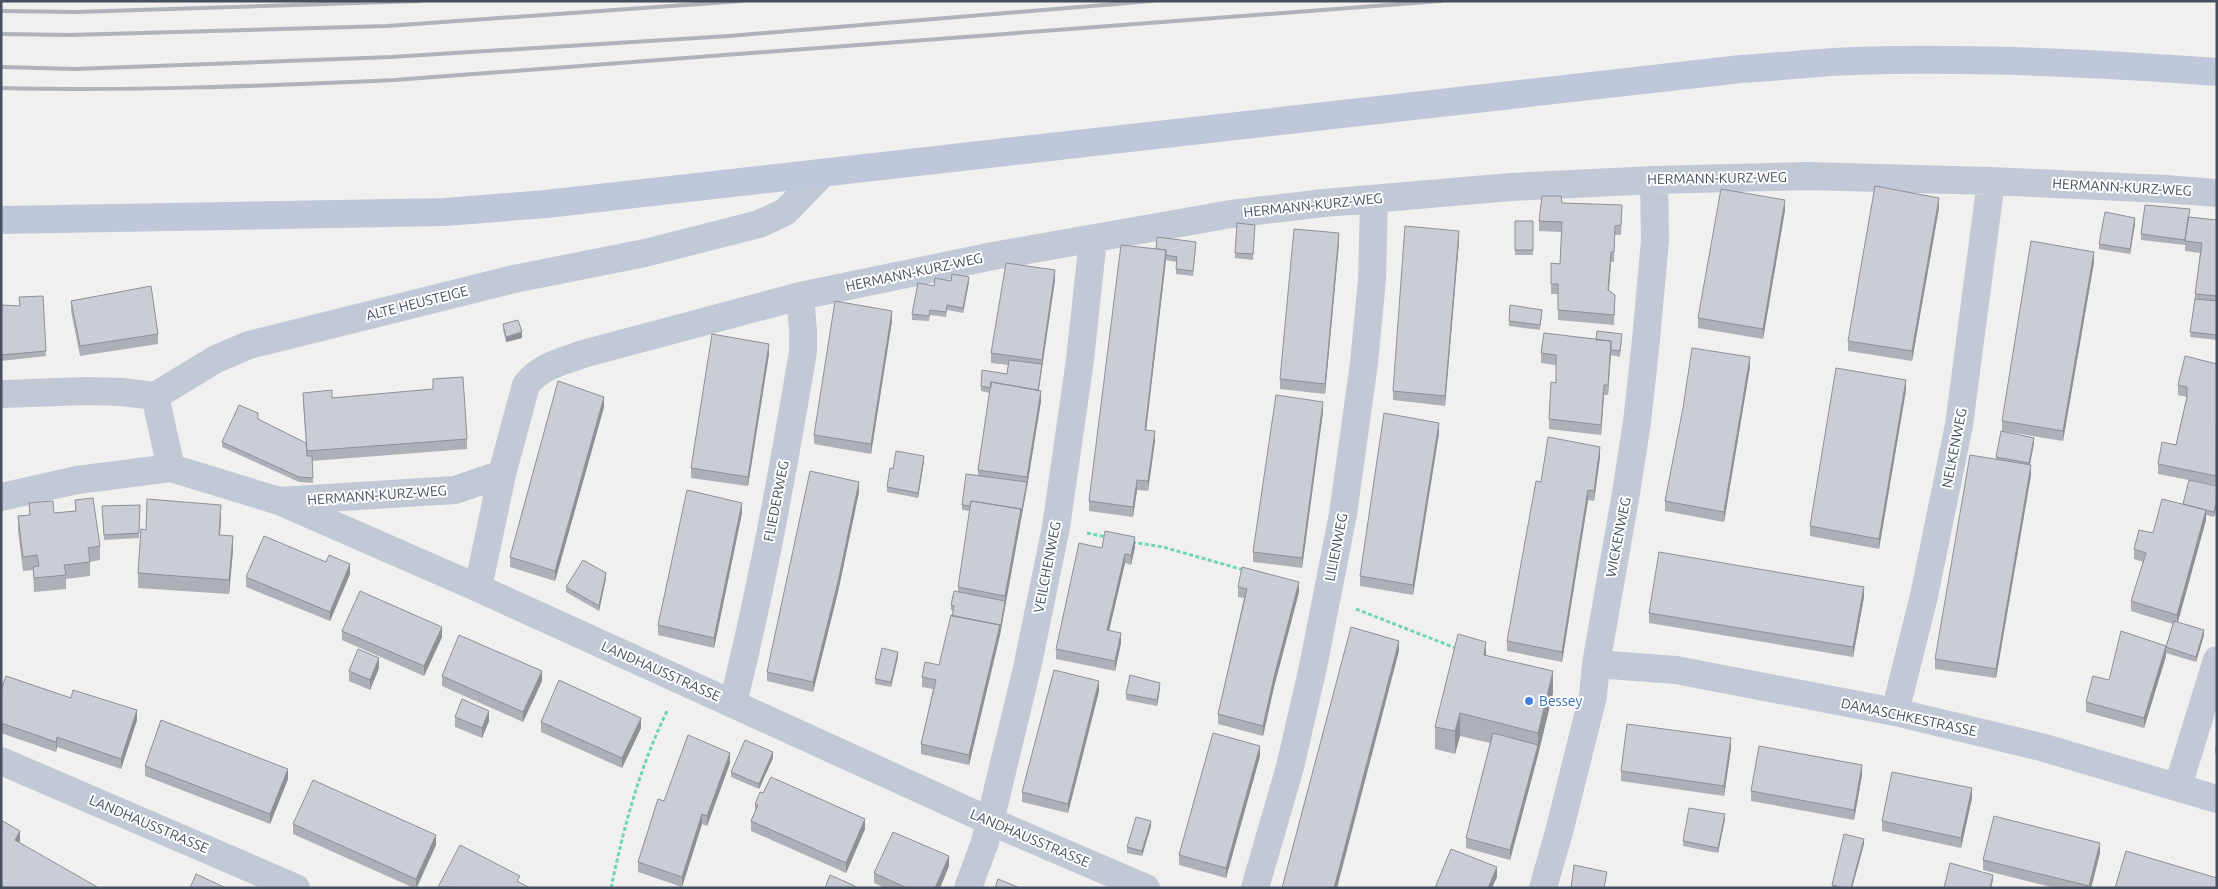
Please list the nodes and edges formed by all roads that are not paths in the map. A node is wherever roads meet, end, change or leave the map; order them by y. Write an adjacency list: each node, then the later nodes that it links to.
1 (2217, 72): 2 (main road)
2 (823, 173): 7 (main road); 11 (street, ALTE HEUSTEIGE)
3 (1654, 180): 4 (street, HERMANN-KURZ-WEG); 6 (street, HERMANN-KURZ-WEG); 18 (street, WICKENWEG)
4 (1991, 180): 5 (street, HERMANN-KURZ-WEG); 20 (street, NELKENWEG)
5 (2217, 193)
6 (1374, 198): 8 (street, HERMANN-KURZ-WEG); 28 (street, LILIENWEG)
7 (1, 220)
8 (1093, 239): 9 (street, HERMANN-KURZ-WEG); 24 (street, VEILCHENWEG)
9 (800, 296): 13 (street, HERMANN-KURZ-WEG); 19 (street, FLIEDERWEG)
10 (1, 394): 11 (street)
11 (155, 396): 12 (street)
12 (171, 468): 14 (street, LANDHAUSSTRASSE); 15 (street, LANDHAUSSTRASSE)
13 (502, 474): 15 (street, HERMANN-KURZ-WEG); 16 (street, HERMANN-KURZ-WEG)
14 (1, 497)
15 (279, 501): 16 (street, LANDHAUSSTRASSE)
16 (478, 588): 19 (street, LANDHAUSSTRASSE)
17 (2217, 660): 22 (street)
18 (1596, 664): 20 (street, DAMASCHKESTRASSE); 29 (street, WICKENWEG)
19 (732, 703): 24 (street, LANDHAUSSTRASSE)
20 (1895, 712): 22 (street, DAMASCHKESTRASSE)
21 (1, 761): 25 (street, LANDHAUSSTRASSE)
22 (2178, 786): 23 (street, DAMASCHKESTRASSE)
23 (2217, 798)
24 (990, 821): 26 (street, VEILCHENWEG); 27 (street, LANDHAUSSTRASSE)
25 (296, 888)
26 (968, 888)
27 (1146, 888)
28 (1255, 888)
29 (1542, 888)

